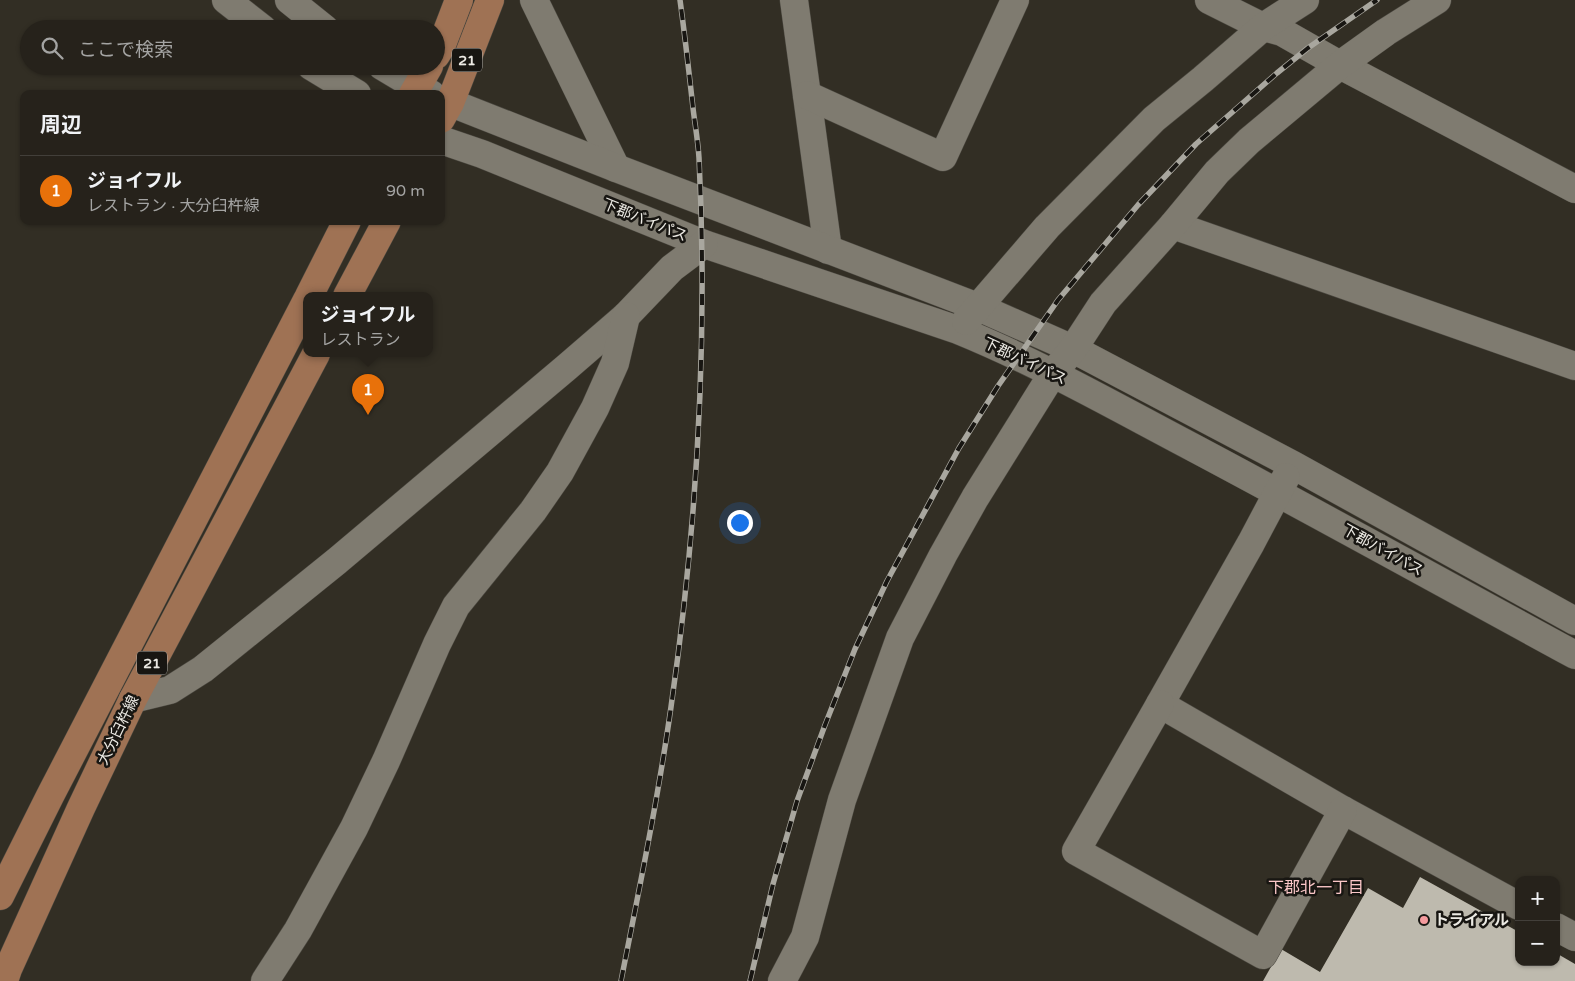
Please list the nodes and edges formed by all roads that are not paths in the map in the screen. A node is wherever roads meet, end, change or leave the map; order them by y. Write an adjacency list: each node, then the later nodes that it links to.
1 (226, 0): 11 (street)
2 (289, 0): 12 (street)
3 (459, 0): 14 (main road, 21)
4 (490, 0): 16 (main road, 21)
5 (534, 0): 26 (street)
6 (794, 0): 23 (street)
7 (1015, 0): 23 (street)
8 (1209, 0): 13 (street)
9 (1305, 0): 13 (street)
10 (1437, 0): 15 (street)
11 (252, 20)
12 (315, 20)
13 (1263, 27): 15 (street); 35 (street)
14 (445, 37)
15 (1340, 65): 27 (street); 30 (street)
16 (445, 73)
17 (326, 75): 20 (street)
18 (398, 75): 21 (street, 下郡バイパス)
19 (444, 75): 22 (main road, 21)
20 (350, 90)
21 (425, 90)
22 (434, 90)
23 (807, 95): 32 (street)
24 (445, 99): 26 (street, 下郡バイパス)
25 (445, 141): 31 (street, 下郡バイパス)
26 (616, 168): 32 (street, 下郡バイパス)
27 (1575, 189)
28 (345, 225): 33 (main road)
29 (385, 225): 34 (main road)
30 (1173, 225): 39 (street); 41 (street)
31 (704, 244): 37 (street); 38 (street, 下郡バイパス)
32 (828, 250): 35 (street, 下郡バイパス)
33 (311, 292)
34 (349, 292)
35 (978, 307): 38 (street); 39 (street, 下郡バイパス)
36 (303, 308): 50 (main road, 大分臼杵線 / 21)
37 (626, 316): 47 (street); 55 (street)
38 (958, 330): 42 (street, 下郡バイパス)
39 (1072, 349): 42 (street); 43 (street, 下郡バイパス)
40 (314, 357): 47 (main road, 大分臼杵線 / 21)
41 (1575, 366)
42 (1053, 373): 44 (street, 下郡バイパス); 56 (street)
43 (1293, 466): 44 (street); 45 (street, 下郡バイパス)
44 (1277, 492): 46 (street, 下郡バイパス); 48 (street)
45 (1575, 621)
46 (1575, 655)
47 (133, 699): 54 (main road, 大分臼杵線 / 21)
48 (1160, 704): 49 (street); 49 (street)
49 (1343, 810): 51 (street)
50 (0, 896)
51 (1515, 904)
52 (1560, 928): 53 (street)
53 (1575, 937)
54 (4, 981)
55 (265, 981)
56 (782, 981)

